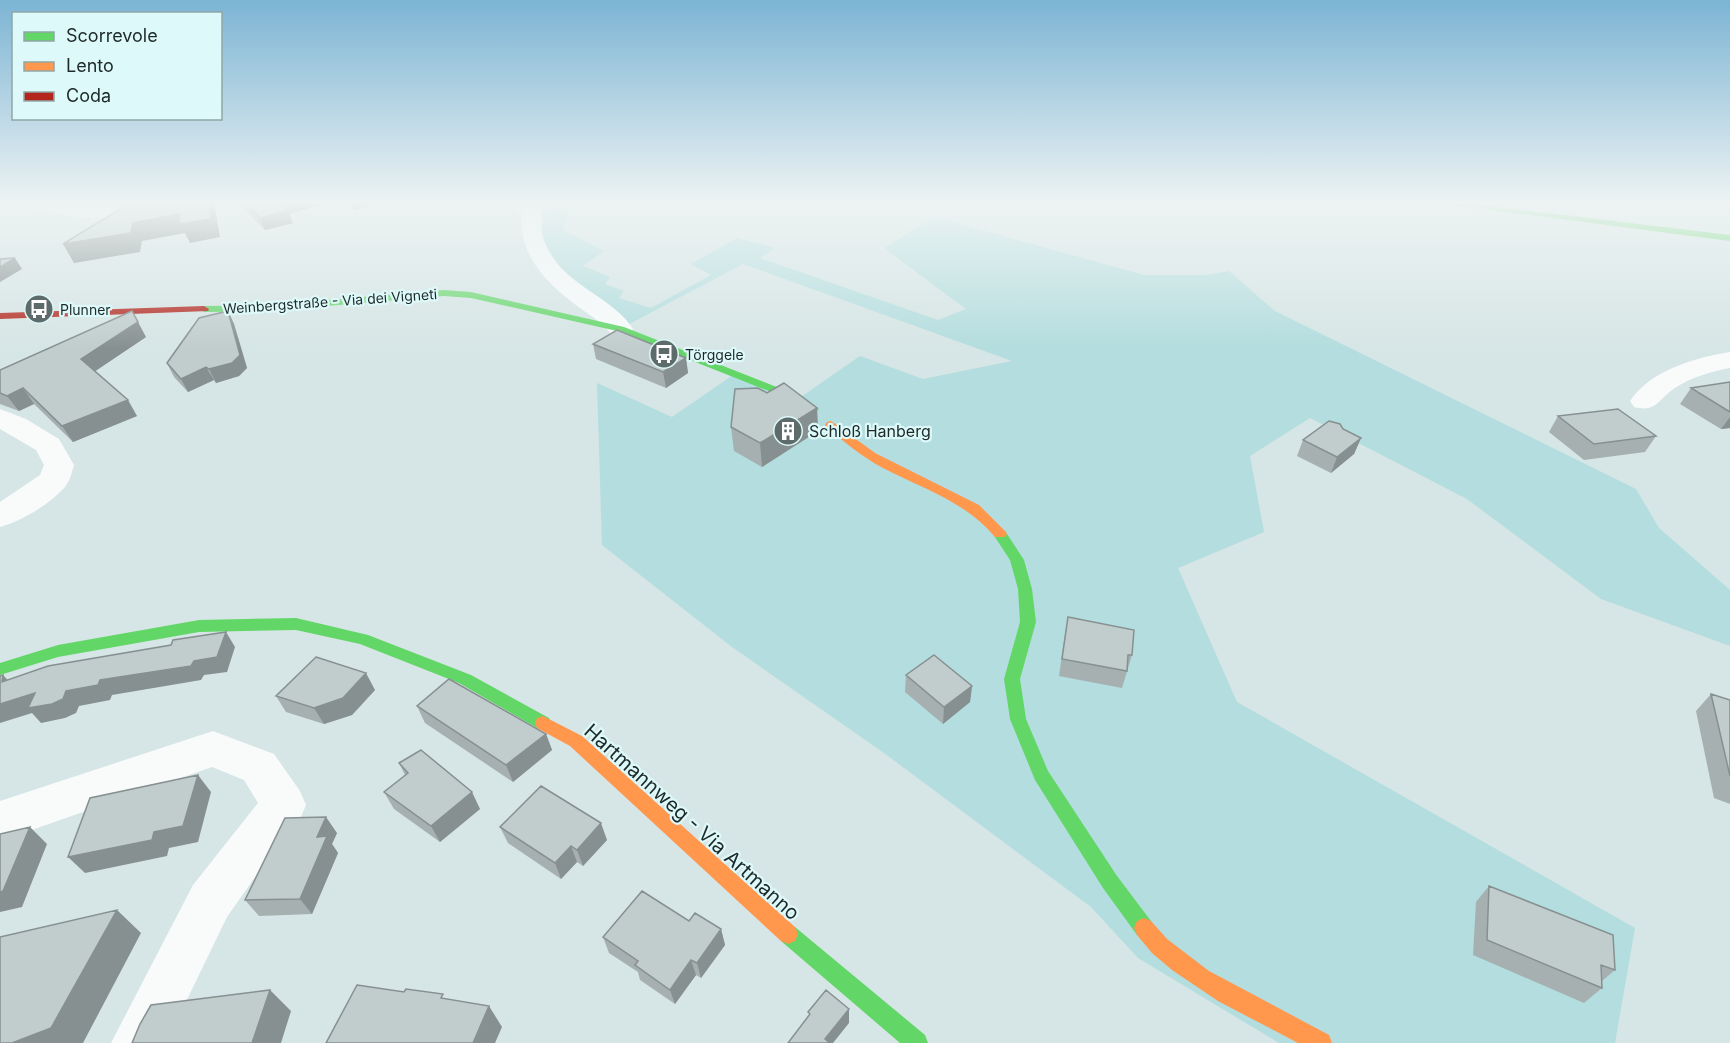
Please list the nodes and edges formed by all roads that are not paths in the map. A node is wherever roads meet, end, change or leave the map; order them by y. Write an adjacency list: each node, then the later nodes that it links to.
1 (540, 252): 3 (street, Weinbergstraße - Via dei Vigneti)
2 (0, 316): 3 (street, Weinbergstraße - Via dei Vigneti)
3 (620, 329): 12 (street, Weinbergstraße - Via dei Vigneti)
4 (1730, 360): 5 (street)
5 (1644, 401)
6 (0, 418): 7 (street)
7 (0, 516)
8 (0, 669): 11 (street, Hartmannweg - Via Artmanno)
9 (0, 821): 10 (street)
10 (138, 1043)
11 (917, 1043)
12 (1321, 1043)

